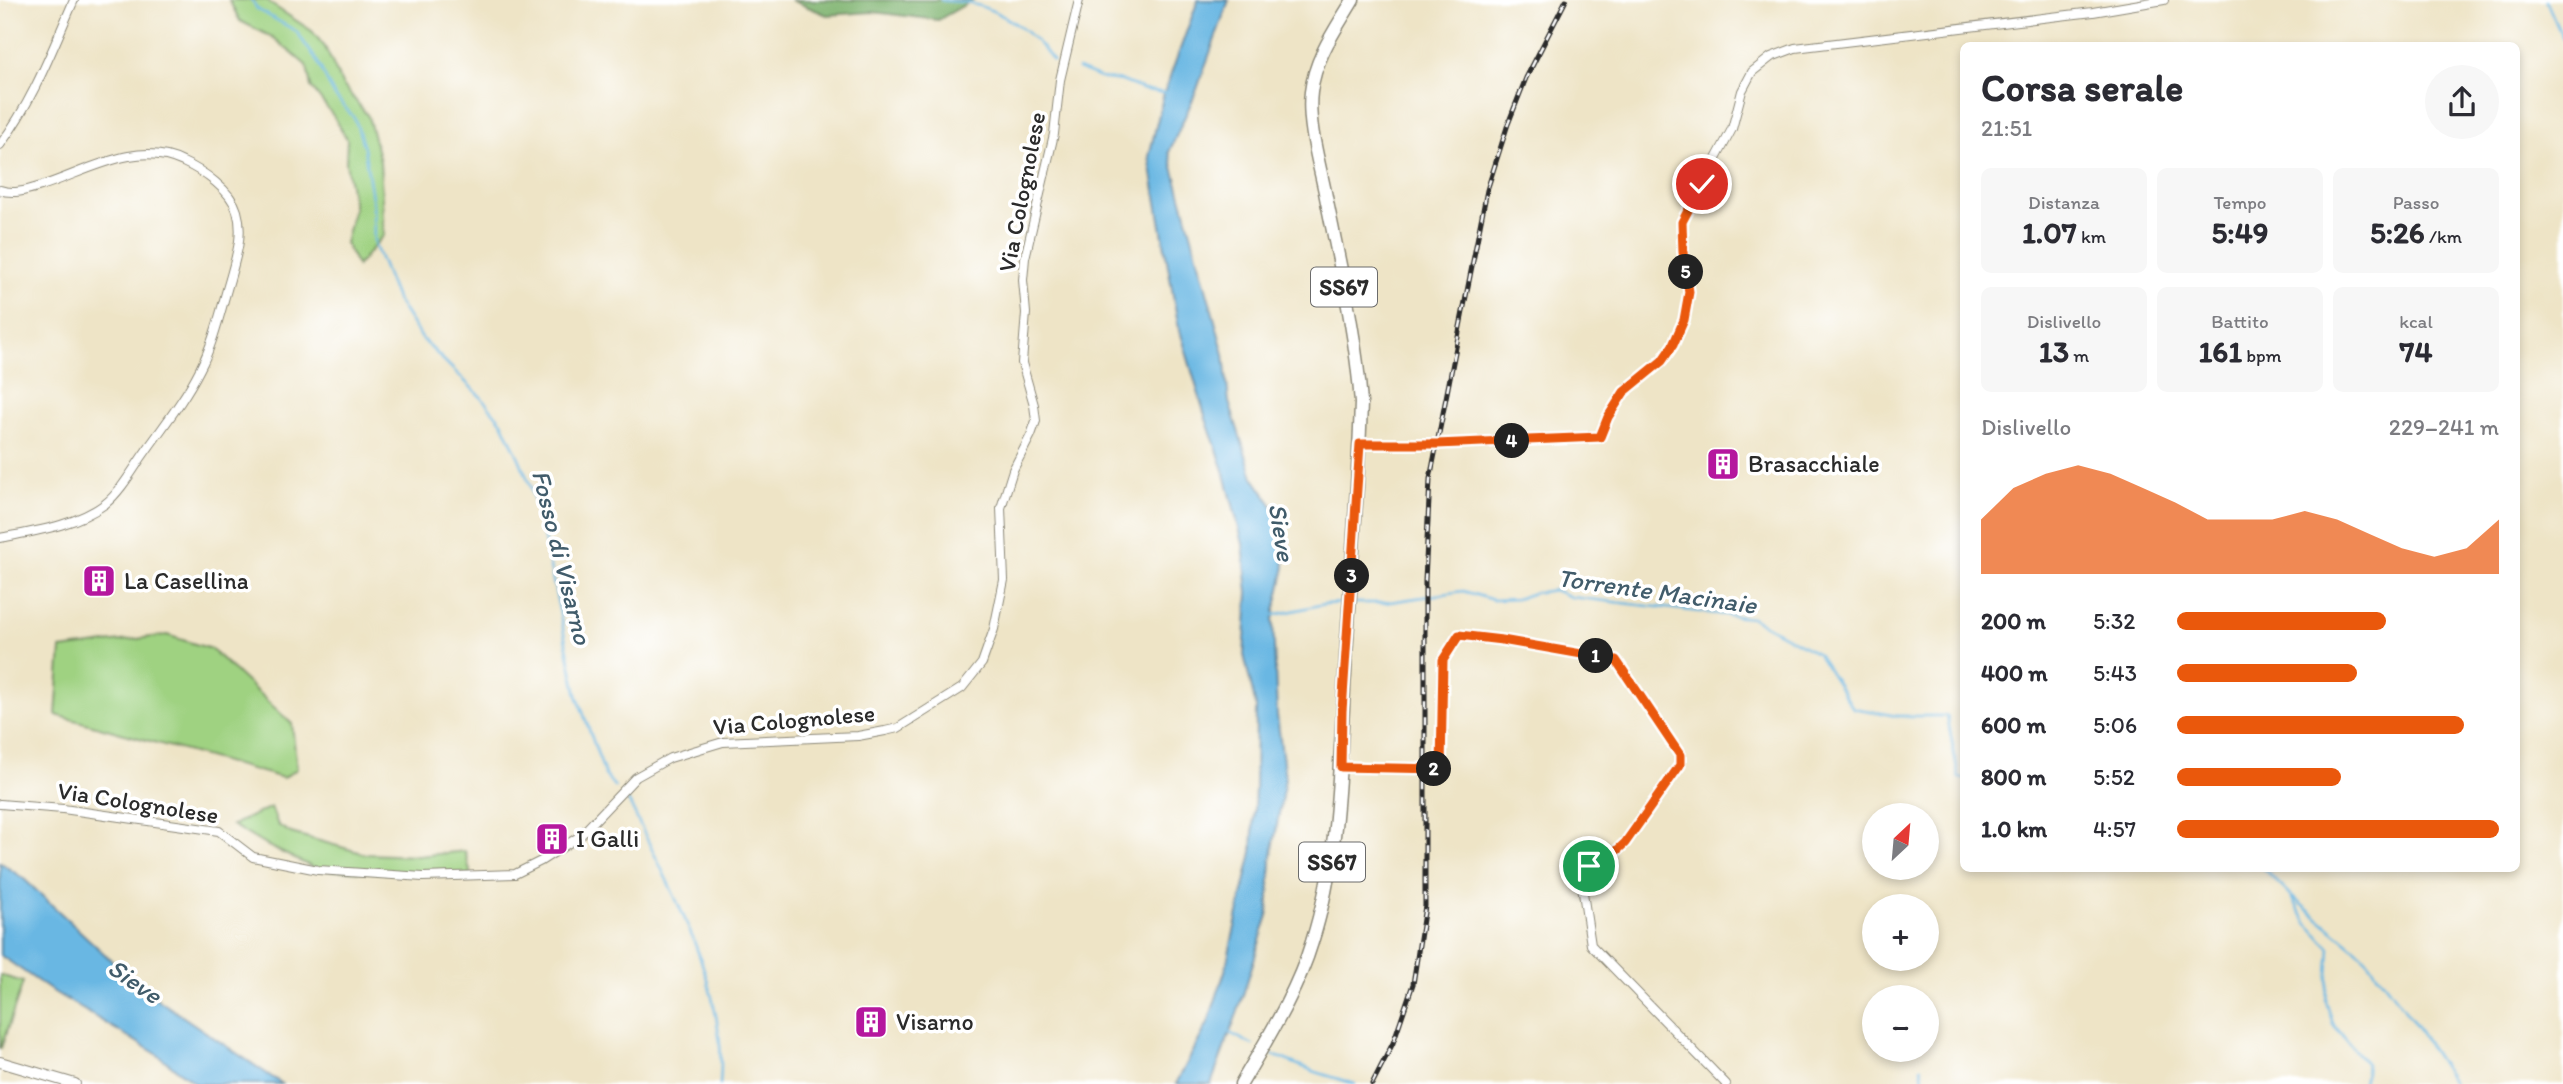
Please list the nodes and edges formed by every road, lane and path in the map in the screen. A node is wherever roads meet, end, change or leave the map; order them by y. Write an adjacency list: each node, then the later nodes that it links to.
1 (74, 0): 5 (street)
2 (1079, 0): 10 (street, Via Colognolese)
3 (1353, 0): 7 (main road, SS67)
4 (2164, 0): 7 (street)
5 (0, 145)
6 (0, 190): 8 (street)
7 (1360, 444): 9 (main road, SS67)
8 (0, 538)
9 (1341, 767): 13 (main road, SS67); 14 (street)
10 (0, 804)
11 (0, 1062): 12 (street)
12 (75, 1084)
13 (1241, 1084)
14 (1726, 1084)

